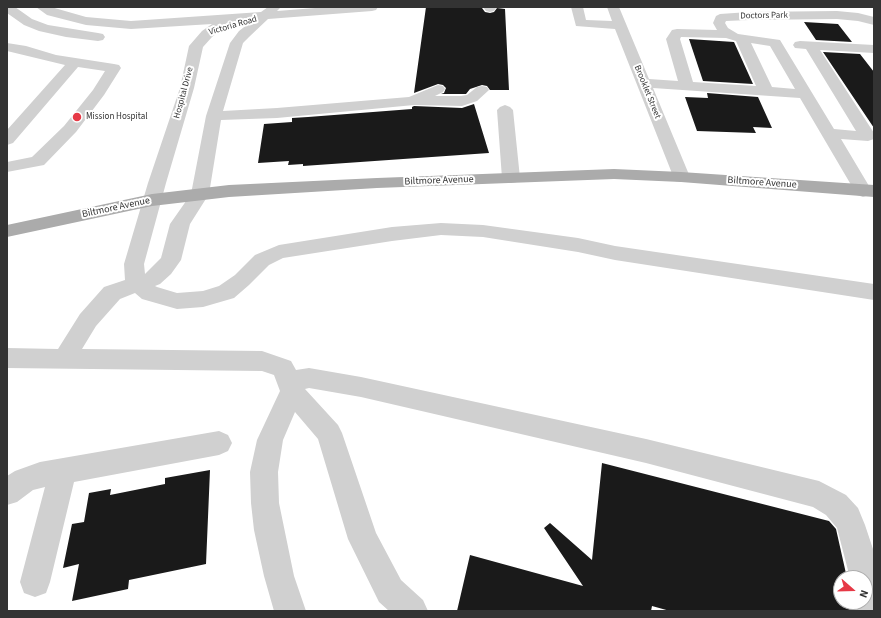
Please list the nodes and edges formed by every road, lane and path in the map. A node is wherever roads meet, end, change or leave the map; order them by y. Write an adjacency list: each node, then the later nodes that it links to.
1 (7, 7): 14 (street)
2 (42, 7): 8 (street, Victoria Road)
3 (244, 7): 8 (street, Hospital Drive)
4 (372, 7): 7 (street)
5 (577, 7): 10 (street)
6 (614, 7): 10 (street, Brooklet Street)
7 (270, 12): 8 (street, Victoria Road); 11 (street, Victoria Road); 29 (street)
8 (227, 19): 11 (street, Hospital Drive)
9 (874, 21): 12 (street, Doctors Park)
10 (619, 25): 21 (street, Brooklet Street)
11 (207, 34): 13 (street, Victoria Road); 38 (street, Hospital Drive)
12 (727, 34): 15 (street); 22 (street)
13 (187, 36)
14 (110, 37)
15 (742, 40): 16 (street); 25 (street)
16 (775, 43): 17 (street); 26 (street)
17 (810, 45): 19 (street); 31 (street)
18 (7, 46): 20 (street)
19 (874, 49)
20 (74, 62): 32 (street); 33 (street)
21 (643, 83): 22 (street); 34 (street, Brooklet Street)
22 (687, 86): 25 (street)
23 (438, 88): 27 (street)
24 (482, 90): 27 (street)
25 (766, 91): 26 (street)
26 (805, 94): 30 (street)
27 (411, 101): 29 (street)
28 (505, 110): 35 (street)
29 (214, 116): 37 (street)
30 (830, 134): 31 (street); 36 (street)
31 (871, 136)
32 (7, 140)
33 (7, 167)
34 (681, 177): 35 (main road, Biltmore Avenue); 36 (main road, Biltmore Avenue)
35 (511, 178): 37 (main road, Biltmore Avenue)
36 (868, 191)
37 (200, 194): 38 (main road, Biltmore Avenue); 40 (street)
38 (152, 200): 39 (main road, Biltmore Avenue); 40 (street, Hospital Drive)
39 (7, 231)
40 (136, 284): 41 (street); 43 (street)
41 (874, 292)
42 (7, 358): 43 (street)
43 (64, 359): 44 (street)
44 (290, 386): 49 (street); 50 (street); 51 (street)
45 (219, 443): 46 (street)
46 (63, 470): 47 (street); 48 (street)
47 (7, 492)
48 (36, 582)
49 (290, 611)
50 (412, 611)
51 (873, 611)

